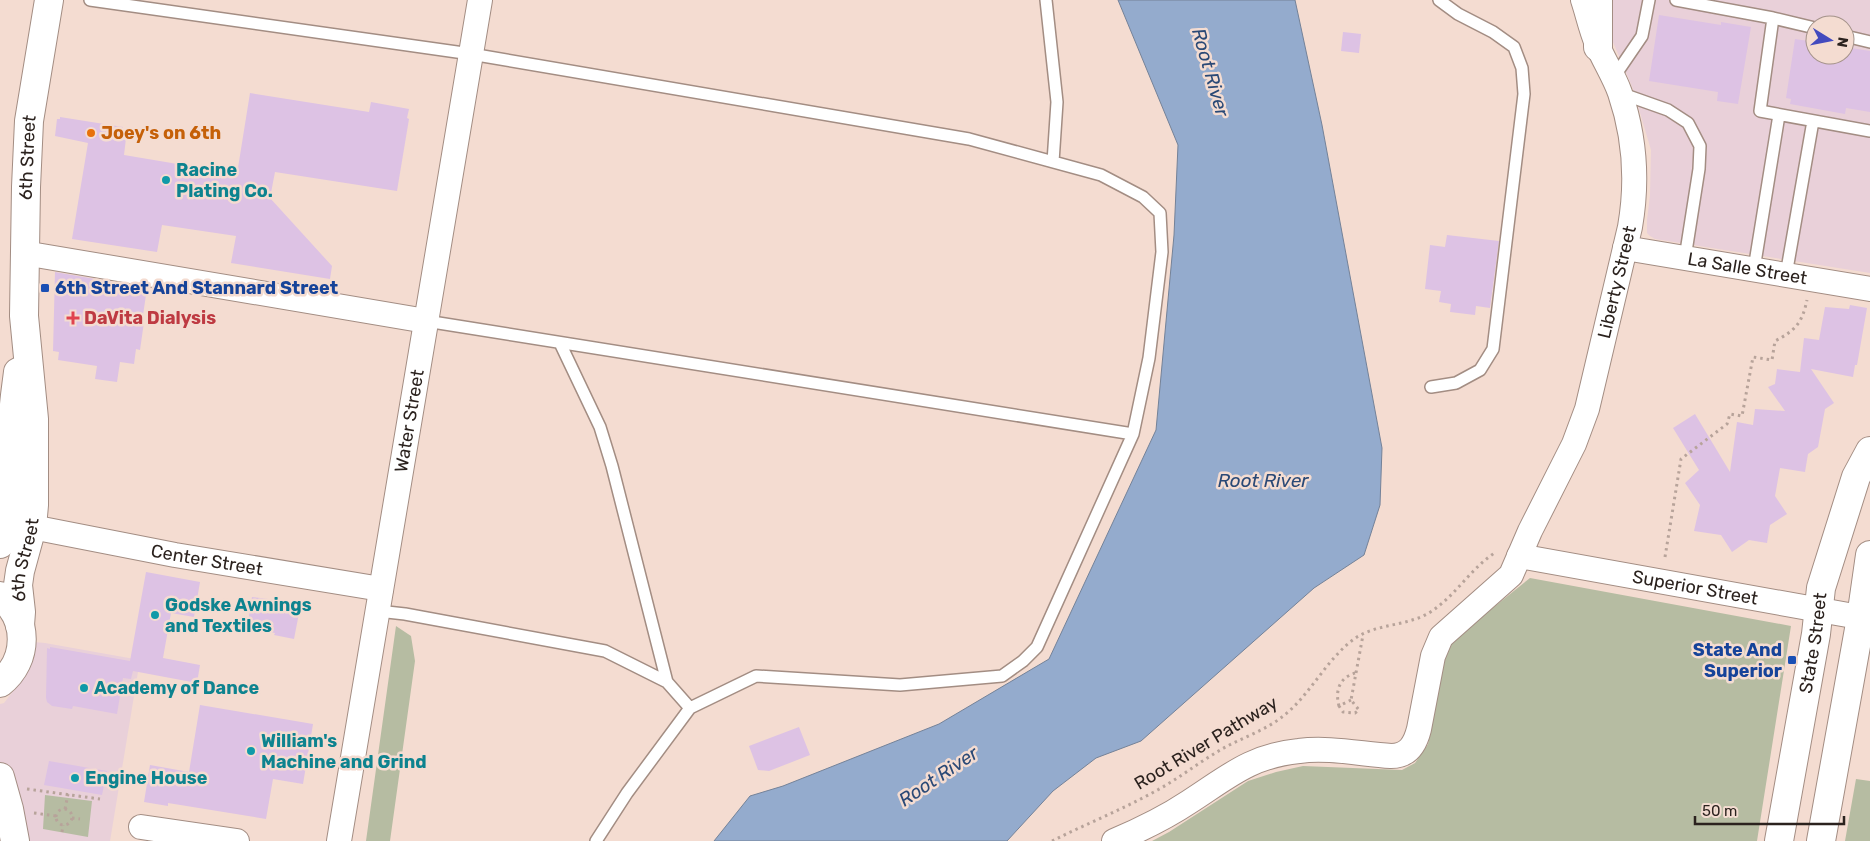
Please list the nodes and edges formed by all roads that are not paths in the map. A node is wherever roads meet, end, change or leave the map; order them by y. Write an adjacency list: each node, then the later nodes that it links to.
1 (48, 0): 22 (street, 6th Street)
2 (90, 0): 15 (lane)
3 (480, 0): 15 (street, Water Street)
4 (1046, 0): 20 (lane)
5 (1439, 0): 30 (lane)
6 (1583, 0): 14 (street, Liberty Street)
7 (1598, 0): 14 (street)
8 (1649, 0): 16 (lane)
9 (1676, 0): 10 (lane)
10 (1774, 18): 11 (lane); 17 (lane)
11 (1805, 26)
12 (1855, 38): 13 (lane)
13 (1870, 42)
14 (1598, 47): 16 (street, Liberty Street)
15 (471, 54): 20 (lane); 28 (street, Water Street)
16 (1617, 85): 21 (street, Liberty Street); 23 (lane)
17 (1779, 115): 18 (lane); 24 (lane)
18 (1812, 121): 19 (lane); 25 (lane)
19 (1870, 131)
20 (1053, 162): 31 (lane)
21 (1625, 248): 23 (street, La Salle Street); 35 (street, Liberty Street)
22 (24, 253): 27 (street, 6th Street); 28 (street)
23 (1685, 258): 24 (street, La Salle Street)
24 (1754, 269): 25 (street, La Salle Street)
25 (1786, 275): 26 (street, La Salle Street)
26 (1870, 289)
27 (24, 316): 33 (street, 6th Street); 34 (street, 6th Street)
28 (426, 321): 29 (lane); 38 (street, Water Street)
29 (560, 343): 31 (lane); 42 (lane)
30 (1430, 387)
31 (1133, 434): 44 (lane)
32 (1870, 451): 39 (street, State Street)
33 (32, 527): 38 (street, Center Street); 41 (street, 6th Street)
34 (0, 544)
35 (1511, 552): 39 (street, Superior Street); 51 (street, Liberty Street)
36 (1870, 555): 40 (street)
37 (0, 596): 41 (street)
38 (379, 600): 42 (lane); 49 (street, Water Street)
39 (1818, 611): 40 (street, Superior Street); 52 (street, State Street)
40 (1866, 618): 53 (street)
41 (20, 625): 43 (street, 6th Street)
42 (667, 682): 44 (lane)
43 (0, 683)
44 (690, 708): 50 (lane)
45 (0, 777): 47 (street)
46 (148, 832): 48 (street)
47 (15, 841)
48 (237, 841)
49 (339, 841)
50 (596, 841)
51 (1114, 841)
52 (1780, 841)
53 (1821, 841)

